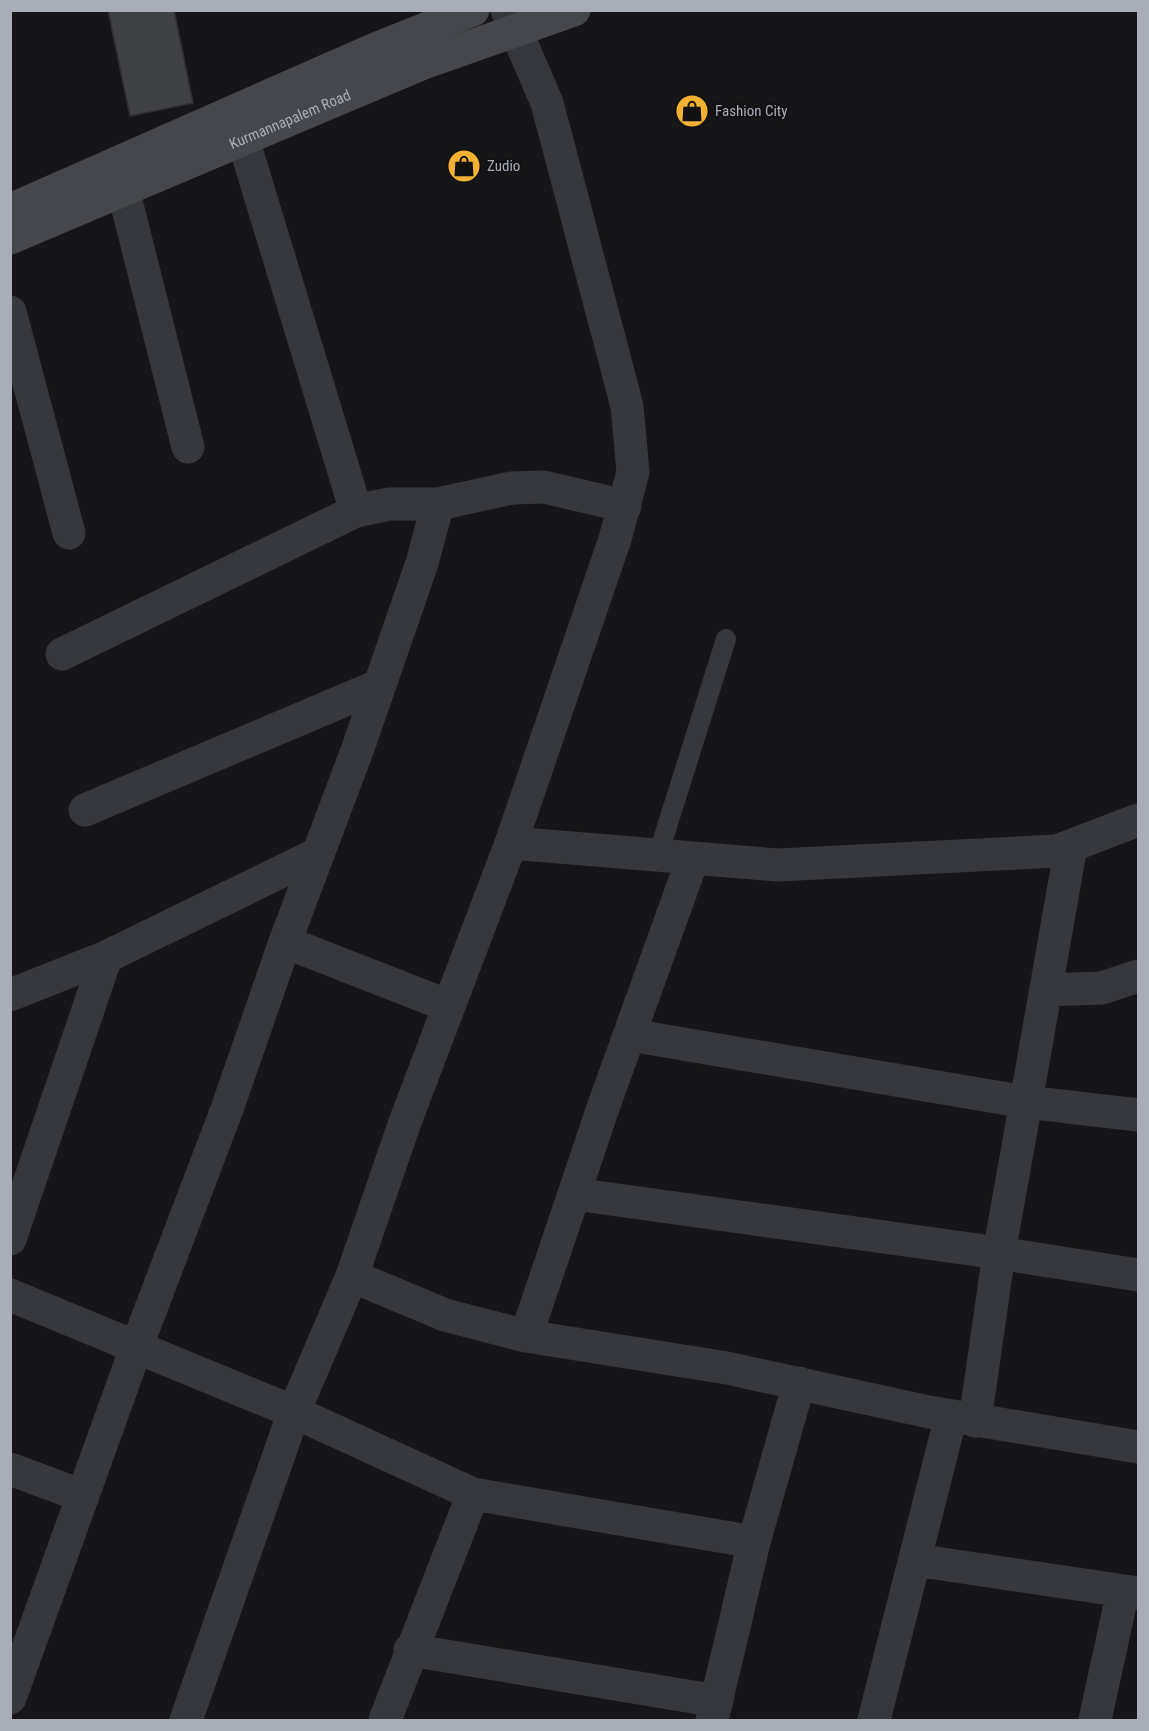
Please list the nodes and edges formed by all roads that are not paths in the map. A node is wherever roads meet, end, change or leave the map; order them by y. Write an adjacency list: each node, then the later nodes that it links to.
1 (473, 10): 6 (main road)
2 (574, 10): 3 (main road, Kurmannapalem Road)
3 (512, 20): 4 (main road, Kurmannapalem Road); 11 (street)
4 (243, 139): 5 (main road, Kurmannapalem Road); 12 (street)
5 (123, 189): 7 (main road, Kurmannapalem Road); 9 (street)
6 (10, 210)
7 (10, 238)
8 (10, 312): 13 (street)
9 (188, 447)
10 (438, 504): 11 (street); 12 (street); 16 (street)
11 (626, 506): 19 (street)
12 (356, 511): 15 (street)
13 (69, 532)
14 (726, 639): 22 (lane)
15 (62, 654)
16 (378, 686): 17 (street); 21 (street)
17 (85, 810)
18 (1138, 820): 20 (street)
19 (511, 843): 22 (street); 29 (street)
20 (1071, 846): 23 (street); 27 (street)
21 (317, 854): 24 (street); 25 (street)
22 (658, 855): 23 (street)
23 (693, 858): 30 (street)
24 (285, 942): 29 (street); 40 (street)
25 (105, 957): 28 (street); 34 (street)
26 (1138, 976): 27 (street)
27 (1046, 990): 31 (street)
28 (10, 995)
29 (449, 1006): 37 (street)
30 (630, 1035): 31 (street); 33 (street)
31 (1026, 1102): 32 (street); 35 (street)
32 (1138, 1115)
33 (574, 1194): 35 (street); 39 (street)
34 (10, 1239)
35 (999, 1253): 36 (street); 43 (street)
36 (1138, 1275)
37 (352, 1276): 39 (street); 42 (street)
38 (10, 1295): 40 (street)
39 (526, 1336): 41 (street)
40 (136, 1348): 42 (street); 47 (street)
41 (799, 1383): 43 (street); 48 (street)
42 (294, 1412): 46 (street); 54 (street)
43 (963, 1418): 44 (street); 49 (street)
44 (1138, 1447)
45 (10, 1469): 47 (street)
46 (473, 1494): 48 (street); 51 (street)
47 (83, 1496): 52 (street)
48 (754, 1542): 53 (street)
49 (915, 1560): 50 (street); 56 (street)
50 (1131, 1592): 57 (street)
51 (410, 1650): 53 (street); 55 (street)
52 (10, 1698)
53 (715, 1711)
54 (186, 1720)
55 (385, 1720)
56 (874, 1720)
57 (1095, 1720)

